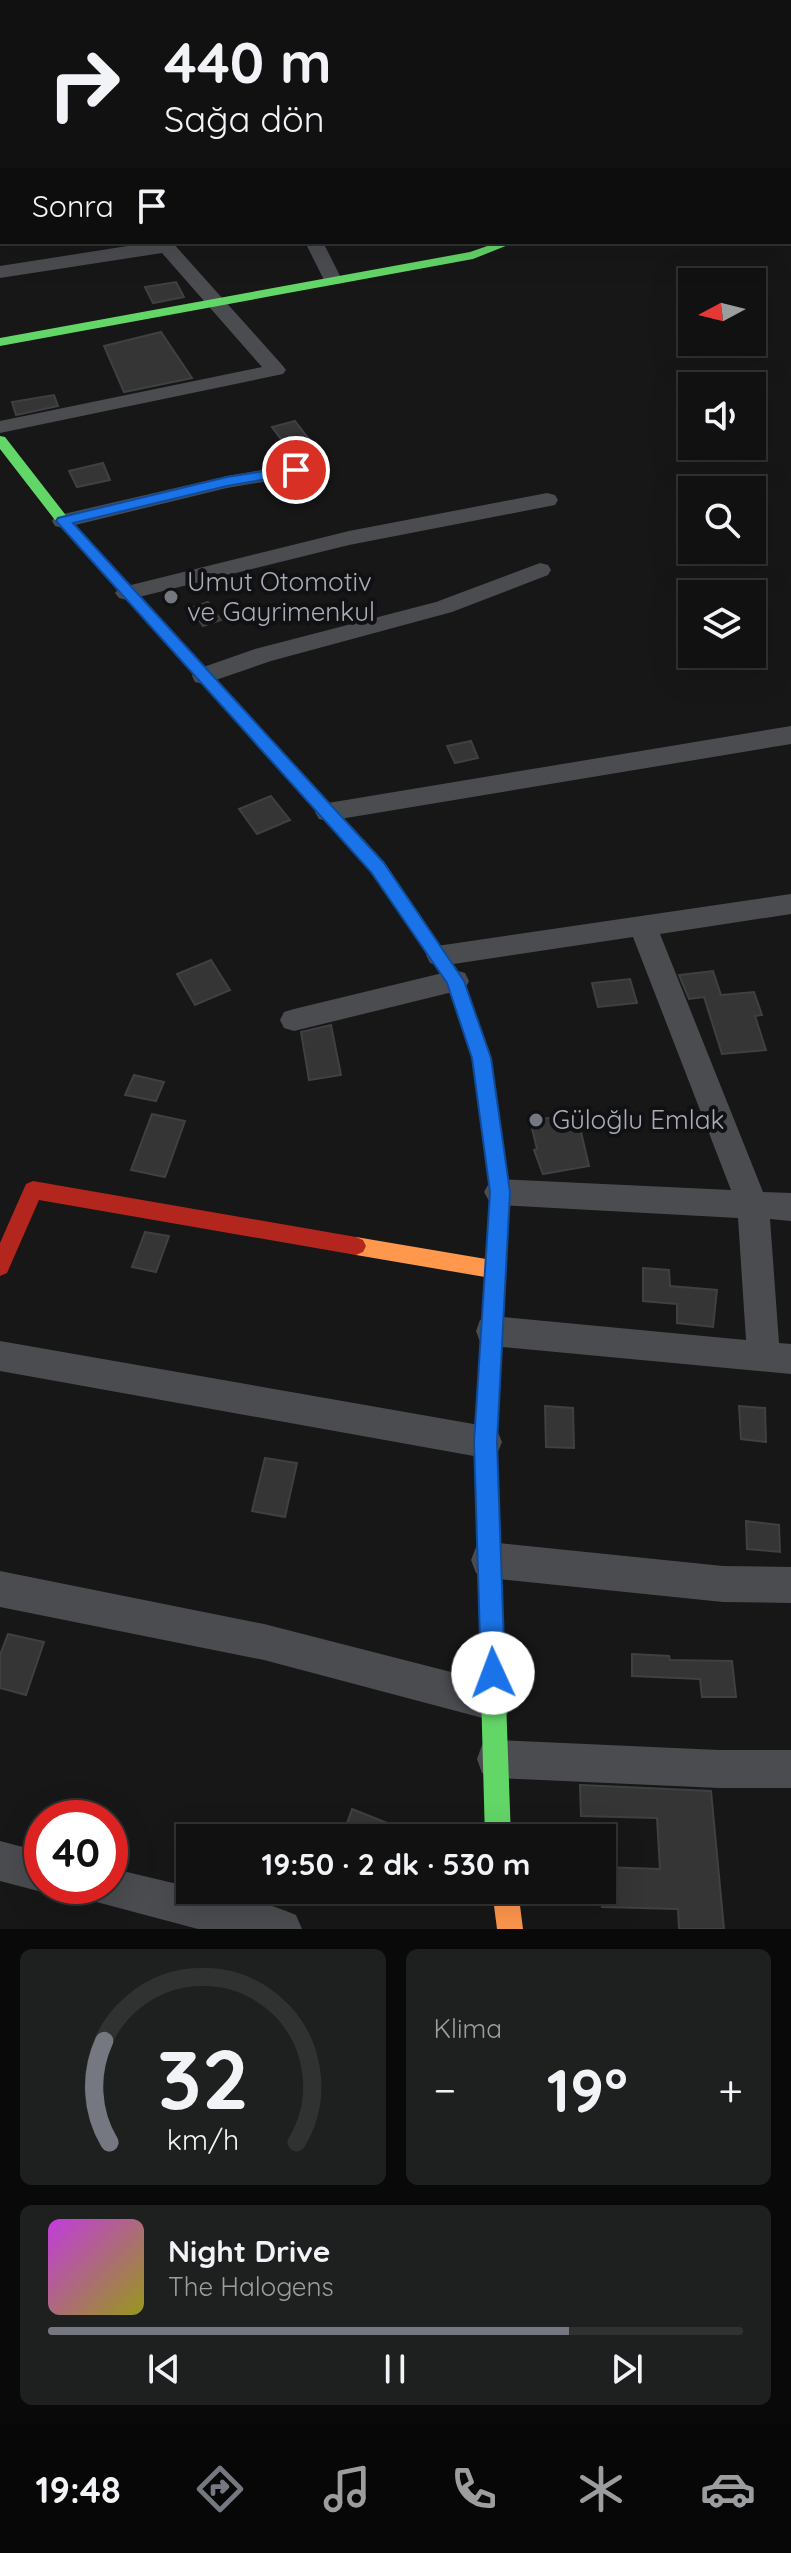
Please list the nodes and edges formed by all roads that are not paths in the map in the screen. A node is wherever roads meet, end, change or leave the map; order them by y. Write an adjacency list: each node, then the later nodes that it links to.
1 (163, 244): 4 (street); 6 (street)
2 (315, 244): 5 (street)
3 (504, 244): 5 (street)
4 (0, 272)
5 (333, 280): 6 (street)
6 (217, 303): 7 (street); 8 (street)
7 (0, 342)
8 (0, 427)
9 (0, 440): 12 (street)
10 (296, 470): 12 (street)
11 (547, 500): 14 (street)
12 (63, 521): 14 (street)
13 (540, 570): 15 (street)
14 (127, 593): 15 (street)
15 (204, 676): 17 (street)
16 (791, 735): 17 (street)
17 (328, 812): 20 (street)
18 (791, 904): 19 (street)
19 (642, 924): 20 (street); 24 (street)
20 (440, 955): 21 (street)
21 (455, 981): 22 (street); 23 (street)
22 (294, 1020)
23 (500, 1192): 24 (street); 27 (street)
24 (753, 1207): 25 (street); 30 (street)
25 (791, 1207)
26 (0, 1267): 27 (street)
27 (495, 1270): 28 (street)
28 (492, 1331): 30 (street); 31 (street)
29 (0, 1356): 31 (street)
30 (777, 1358)
31 (485, 1442): 32 (street)
32 (489, 1560): 33 (street); 35 (street)
33 (791, 1585)
34 (0, 1589): 35 (street)
35 (494, 1702): 36 (street)
36 (496, 1759): 37 (street); 38 (street)
37 (791, 1769)
38 (498, 1824)
39 (0, 1861): 40 (street)
40 (24, 1867)
41 (128, 1892): 43 (street)
42 (507, 1904): 44 (street)
43 (282, 1929)
44 (510, 1929)

